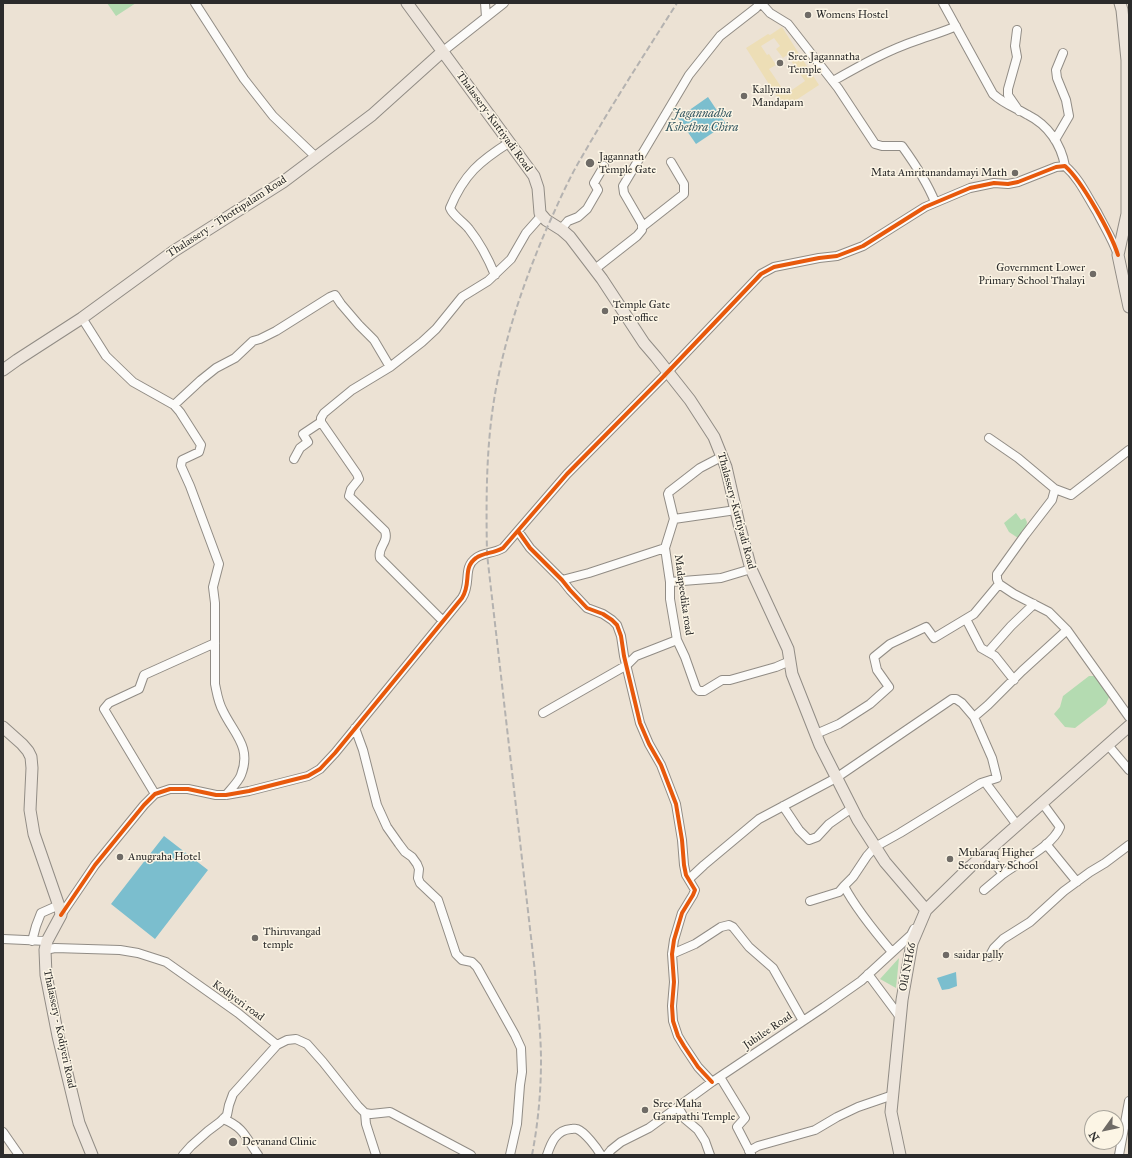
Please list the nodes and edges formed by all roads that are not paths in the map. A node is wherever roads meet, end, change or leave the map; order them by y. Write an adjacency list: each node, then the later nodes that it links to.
1 (195, 3): 17 (street)
2 (407, 3): 11 (main road, Thalassery-Kuttiyadi Road)
3 (485, 3): 8 (street)
4 (504, 3): 8 (street)
5 (761, 3): 13 (street); 23 (street)
6 (943, 3): 9 (street)
7 (1120, 3): 25 (main road)
8 (486, 17): 11 (street)
9 (956, 26): 13 (street); 14 (street)
10 (1017, 30): 14 (street)
11 (442, 52): 16 (main road, Thalassery-Kuttiyadi Road); 17 (main road, Thalassery - Thottipalam Road)
12 (1063, 53): 15 (street)
13 (833, 81): 21 (street)
14 (1019, 110): 15 (street)
15 (1055, 140): 20 (street)
16 (510, 142): 22 (main road, Thalassery-Kuttiyadi Road); 27 (street)
17 (316, 157): 29 (main road, Thalassery - Thottipalam Road)
18 (671, 162): 23 (street)
19 (604, 166): 24 (street)
20 (1065, 166): 21 (street); 25 (street)
21 (935, 202): 32 (street)
22 (542, 215): 24 (main road, Thalassery-Kuttiyadi Road); 27 (street)
23 (642, 227): 26 (street)
24 (561, 229): 26 (main road, Thalassery-Kuttiyadi Road)
25 (1118, 255): 28 (main road)
26 (595, 269): 32 (main road, Thalassery-Kuttiyadi Road)
27 (495, 275): 30 (street)
28 (1129, 307)
29 (82, 318): 31 (main road, Thalassery - Thottipalam Road); 33 (street)
30 (390, 367): 33 (street); 34 (street)
31 (3, 370)
32 (668, 371): 37 (main road, Thalassery-Kuttiyadi Road); 42 (street)
33 (174, 405): 53 (street)
34 (321, 422): 38 (street); 50 (street)
35 (989, 438): 39 (street)
36 (1129, 450): 39 (street)
37 (723, 456): 40 (main road, Thalassery-Kuttiyadi Road); 41 (street)
38 (294, 459)
39 (1056, 489): 47 (street)
40 (736, 510): 41 (street); 44 (main road, Thalassery-Kuttiyadi Road)
41 (674, 519): 43 (street, Madapeedika road)
42 (518, 531): 45 (street); 50 (street)
43 (665, 548): 45 (street); 46 (street, Madapeedika road)
44 (751, 569): 46 (street); 55 (main road, Thalassery-Kuttiyadi Road)
45 (562, 580): 56 (street)
46 (670, 582): 52 (street, Madapeedika road)
47 (999, 584): 48 (street); 49 (street)
48 (1034, 604): 51 (street); 54 (street)
49 (966, 619): 54 (street); 64 (street)
50 (443, 621): 63 (street)
51 (1067, 630): 57 (street); 60 (street)
52 (677, 640): 55 (street, Madapeedika road); 56 (street)
53 (215, 643): 69 (street); 70 (street)
54 (988, 652): 57 (street)
55 (790, 661): 64 (main road, Thalassery-Kuttiyadi Road)
56 (627, 665): 58 (street); 80 (street)
57 (1014, 680): 59 (street)
58 (543, 713)
59 (974, 717): 67 (street); 68 (street)
60 (1129, 717)
61 (1129, 726): 65 (main road, Old NH66)
62 (3, 727): 85 (main road)
63 (355, 728): 70 (street); 112 (street)
64 (816, 734): 67 (main road, Thalassery-Kuttiyadi Road)
65 (1108, 745): 66 (street); 71 (main road, Old NH66)
66 (1129, 770)
67 (836, 778): 72 (street); 73 (main road, Thalassery-Kuttiyadi Road)
68 (985, 782): 74 (street); 77 (street)
69 (156, 794): 70 (street); 85 (street)
70 (226, 795)
71 (1041, 804): 74 (main road, Old NH66); 75 (street)
72 (783, 806): 73 (street); 80 (street)
73 (852, 808): 77 (main road, Thalassery-Kuttiyadi Road)
74 (1017, 825): 78 (main road, Old NH66)
75 (1046, 844): 79 (street); 81 (street)
76 (1129, 845): 81 (street)
77 (875, 847): 82 (street); 86 (main road, Thalassery-Kuttiyadi Road)
78 (986, 853): 79 (street); 86 (main road, Old NH66)
79 (1003, 874): 83 (street)
80 (689, 879): 91 (street)
81 (1077, 882): 92 (street)
82 (844, 886): 84 (street); 90 (street)
83 (984, 890)
84 (810, 901)
85 (60, 910): 88 (street); 89 (main road)
86 (926, 910): 90 (street, Jubilee Road); 94 (main road, Old NH66)
87 (3, 939): 88 (street, Kodiyeri road)
88 (32, 941): 89 (street, Kodiyeri road)
89 (46, 946): 96 (street, Kodiyeri road); 107 (main road, Thalassery - Kodiyeri Road)
90 (892, 952): 93 (street, Jubilee Road)
91 (672, 954): 95 (street); 98 (street)
92 (989, 957)
93 (868, 974): 94 (street); 95 (street, Jubilee Road)
94 (900, 1017): 99 (main road, Old NH66)
95 (803, 1021): 97 (street, Jubilee Road)
96 (277, 1045): 102 (street); 103 (street)
97 (720, 1077): 98 (street, Jubilee Road); 105 (street)
98 (712, 1082): 101 (street, Jubilee Road)
99 (893, 1095): 105 (street); 117 (main road, Old NH66)
100 (1129, 1101): 118 (street)
101 (678, 1107): 115 (street, Jubilee Road); 116 (street)
102 (365, 1113): 110 (street); 111 (street)
103 (223, 1119): 108 (street); 109 (street)
104 (3, 1132): 106 (street)
105 (750, 1153)
106 (19, 1155)
107 (92, 1155)
108 (183, 1155)
109 (258, 1155)
110 (376, 1155)
111 (470, 1155)
112 (510, 1155)
113 (547, 1155): 114 (street)
114 (601, 1155)
115 (608, 1155)
116 (710, 1155)
117 (900, 1155)
118 (1119, 1155)

